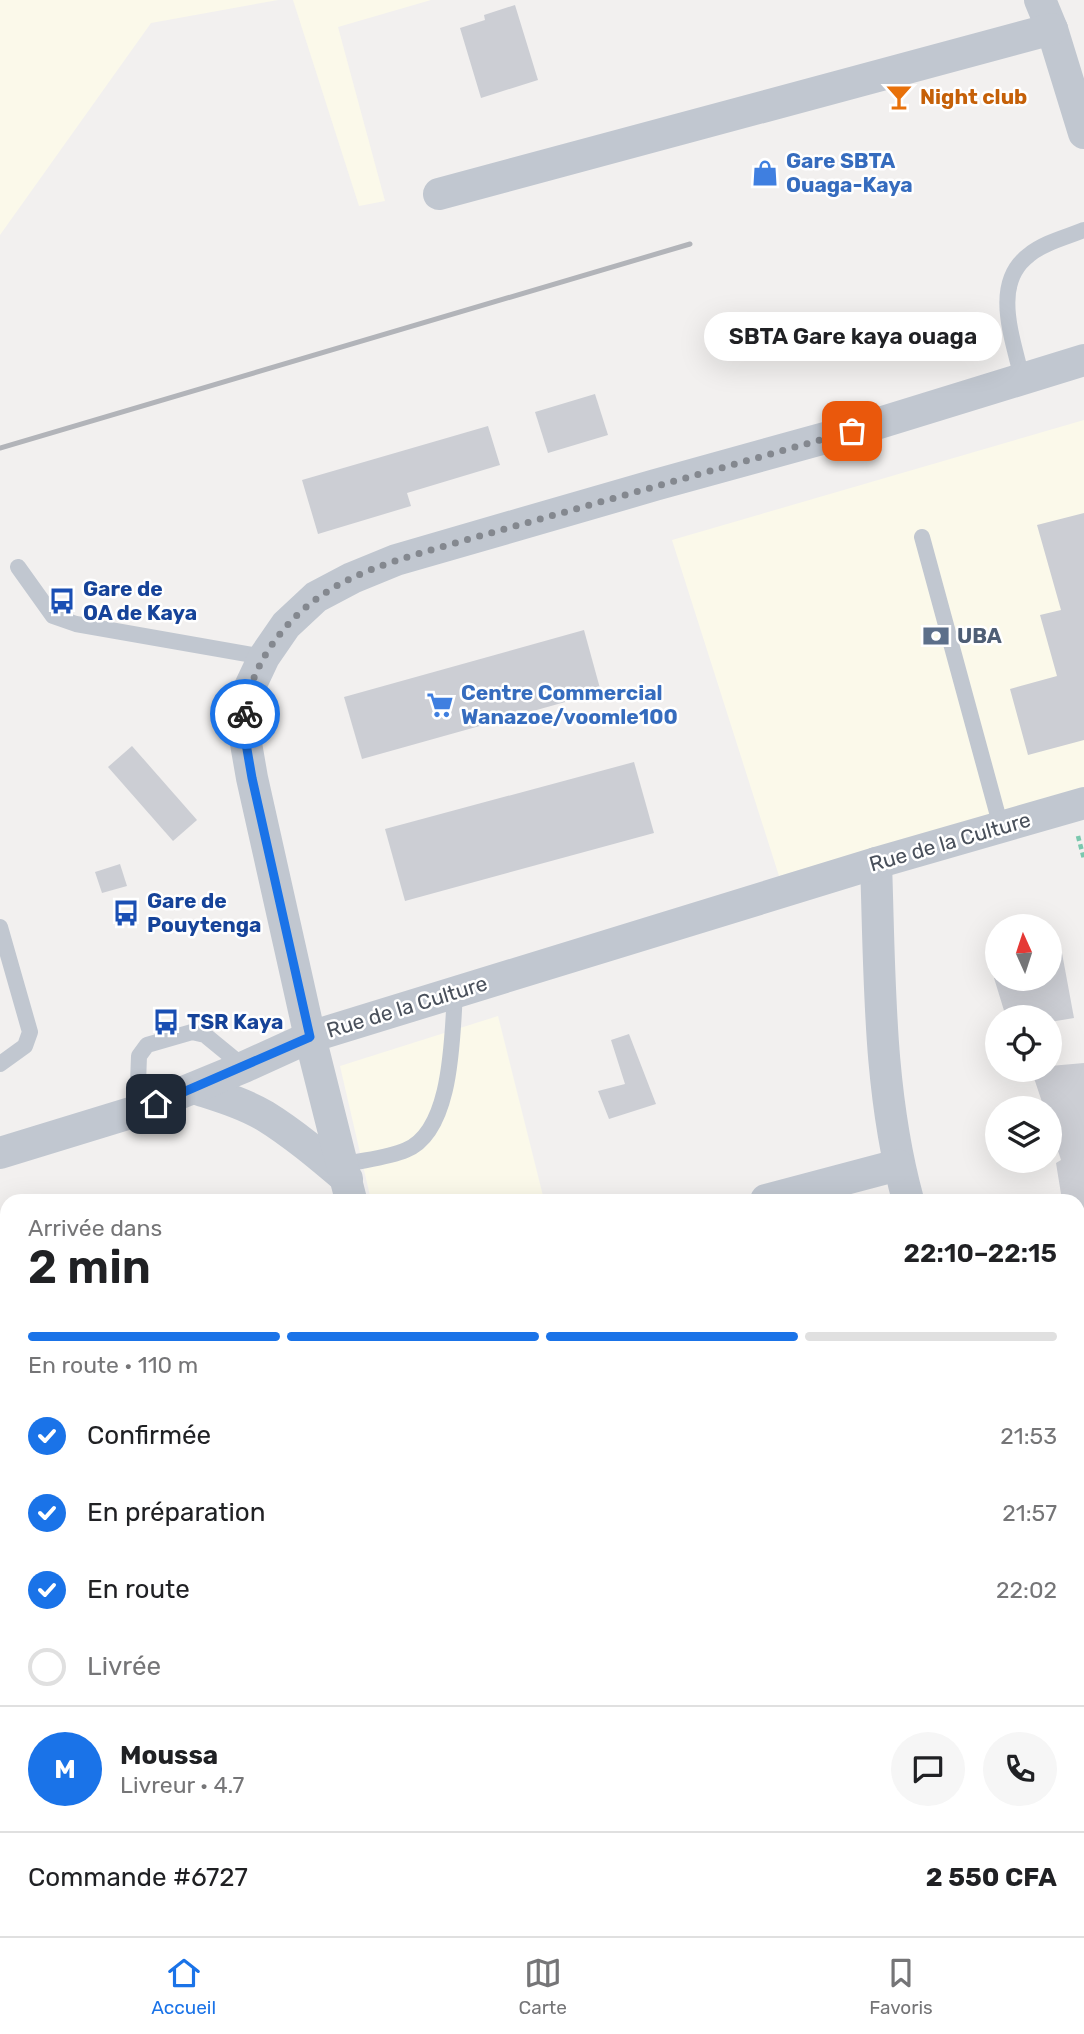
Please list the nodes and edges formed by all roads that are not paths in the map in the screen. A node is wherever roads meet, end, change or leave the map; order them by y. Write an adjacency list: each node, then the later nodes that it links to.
1 (1040, 0): 2 (street)
2 (1052, 29): 3 (street); 4 (street)
3 (1084, 133)
4 (439, 194)
5 (1084, 230): 7 (lane)
6 (1084, 360): 7 (street, Rue de la Culture)
7 (1022, 379): 10 (street, Rue de la Culture)
8 (922, 537): 12 (lane)
9 (18, 567): 10 (lane)
10 (264, 657): 16 (street, Rue de la Culture)
11 (1084, 803): 12 (street, Rue de la Culture)
12 (1001, 827): 13 (street, Rue de la Culture)
13 (876, 863): 15 (street, Rue de la Culture); 22 (street)
14 (0, 927): 17 (lane)
15 (455, 993): 16 (street, Rue de la Culture); 23 (lane)
16 (310, 1037): 18 (street); 23 (street)
17 (0, 1064)
18 (244, 1068): 19 (street); 20 (lane)
19 (194, 1088): 20 (street); 23 (street)
20 (137, 1111): 21 (street)
21 (0, 1153)
22 (898, 1165): 24 (street); 25 (street)
23 (347, 1181)
24 (789, 1194)
25 (906, 1194)

